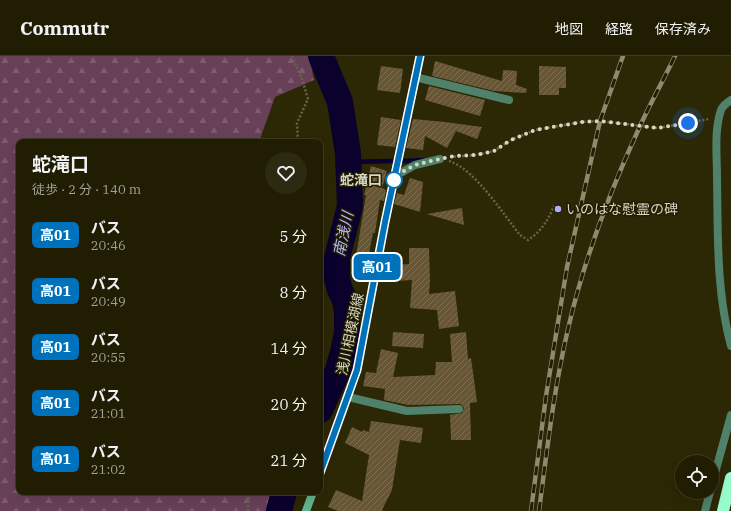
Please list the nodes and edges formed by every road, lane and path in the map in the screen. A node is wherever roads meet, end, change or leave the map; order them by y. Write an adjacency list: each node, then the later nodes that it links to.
1 (292, 56): 7 (path)
2 (420, 56): 3 (main road, 浅川相模湖線)
3 (415, 77): 4 (street); 9 (main road, 浅川相模湖線)
4 (509, 100)
5 (731, 100): 6 (street)
6 (719, 117): 8 (path); 11 (street)
7 (298, 139)
8 (440, 159): 9 (street); 10 (path)
9 (395, 176): 12 (main road, 浅川相模湖線)
10 (554, 206)
11 (731, 346)
12 (348, 398): 13 (street); 16 (main road, 浅川相模湖線)
13 (459, 409)
14 (731, 415): 15 (street)
15 (719, 459)
16 (323, 465)
17 (731, 478): 24 (highway)
18 (250, 495): 21 (path)
19 (312, 495): 22 (main road)
20 (708, 499): 23 (street)
21 (248, 511)
22 (306, 511)
23 (705, 511)
24 (723, 511)

